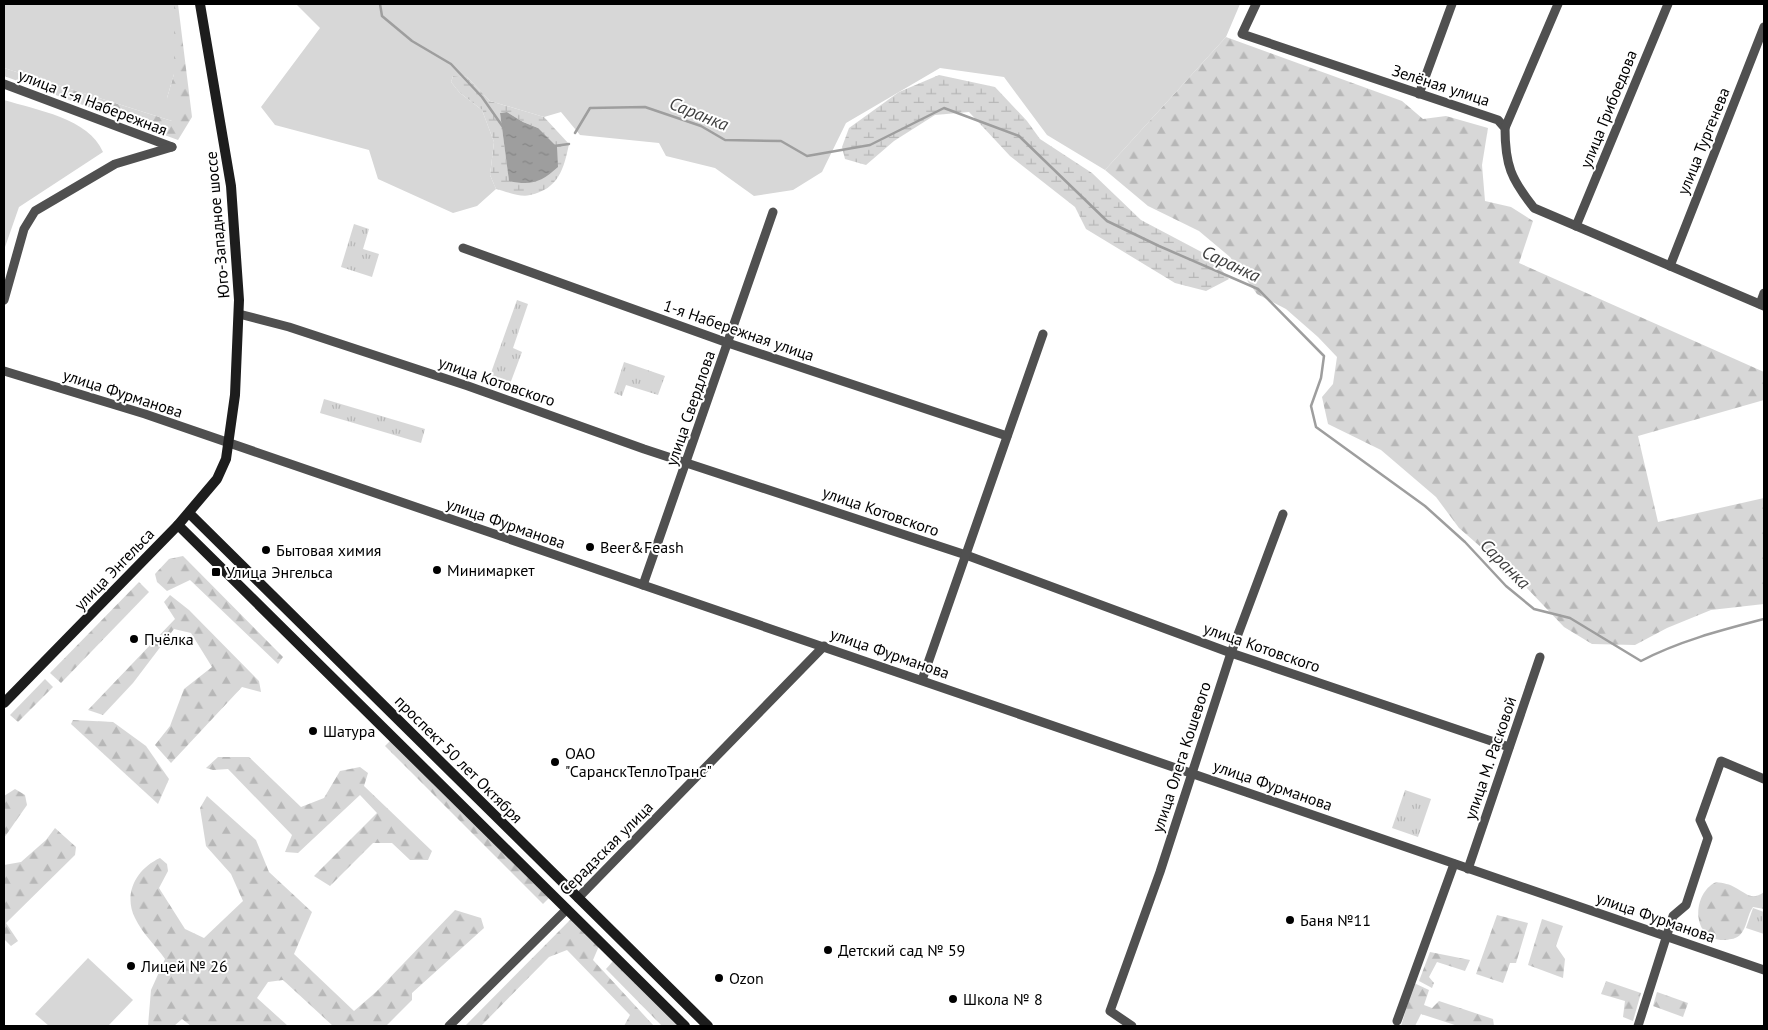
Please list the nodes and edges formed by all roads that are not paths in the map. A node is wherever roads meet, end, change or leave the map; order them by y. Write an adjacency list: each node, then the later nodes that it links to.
1 (200, 4): 17 (main road, Юго-Западное шоссе)
2 (1256, 4): 8 (street, Зелёная улица)
3 (1452, 4): 8 (street)
4 (1558, 4): 9 (street)
5 (1668, 4): 11 (street, улица Грибоедова)
6 (1764, 27): 13 (street, улица Тургенева)
7 (4, 84): 15 (street, улица 1-я Набережная)
8 (1418, 94): 9 (street, Зелёная улица)
9 (1505, 128): 11 (street)
10 (773, 212): 19 (street, улица Свердлова)
11 (1576, 226): 13 (street)
12 (463, 248): 19 (street, 1-я Набережная улица)
13 (1670, 266): 16 (street)
14 (1764, 293): 16 (street)
15 (4, 300)
16 (1762, 305)
17 (239, 314): 22 (main road, Юго-Западное шоссе); 23 (street, улица Котовского)
18 (1043, 334): 21 (street)
19 (728, 343): 21 (street, 1-я Набережная улица); 23 (street, улица Свердлова)
20 (4, 371): 22 (street, улица Фурманова)
21 (1007, 436): 27 (street)
22 (229, 445): 24 (main road, улица Энгельса); 28 (street, улица Фурманова)
23 (687, 462): 27 (street, улица Котовского); 28 (street, улица Свердлова)
24 (189, 513): 26 (main road, улица Энгельса); 39 (main road, проспект 50 лет Октября)
25 (1282, 514): 30 (street, улица Олега Кошевого)
26 (178, 525): 33 (main road, улица Энгельса); 40 (main road, проспект 50 лет Октября)
27 (966, 555): 30 (street, улица Котовского); 32 (street)
28 (643, 585): 29 (street, улица Фурманова)
29 (824, 646): 32 (street, улица Фурманова); 39 (street, Серадзская улица)
30 (1230, 653): 34 (street, улица Котовского); 35 (street, улица Олега Кошевого)
31 (1540, 657): 34 (street, улица М. Расковой)
32 (922, 680): 35 (street, улица Фурманова)
33 (4, 704)
34 (1509, 747): 38 (street, улица М. Расковой)
35 (1191, 772): 37 (street, улица Фурманова); 47 (street, улица Олега Кошевого)
36 (1764, 779): 41 (street)
37 (1454, 864): 38 (street, улица Фурманова); 43 (street)
38 (1468, 869): 41 (street, улица Фурманова)
39 (578, 898): 40 (main road, Серадзская улица); 46 (main road, проспект 50 лет Октября)
40 (567, 909): 44 (street, Серадзская улица); 45 (main road, проспект 50 лет Октября)
41 (1667, 936): 42 (street, улица Фурманова); 48 (street)
42 (1764, 970)
43 (1397, 1021)
44 (449, 1026)
45 (685, 1026)
46 (708, 1026)
47 (1132, 1026)
48 (1638, 1026)

